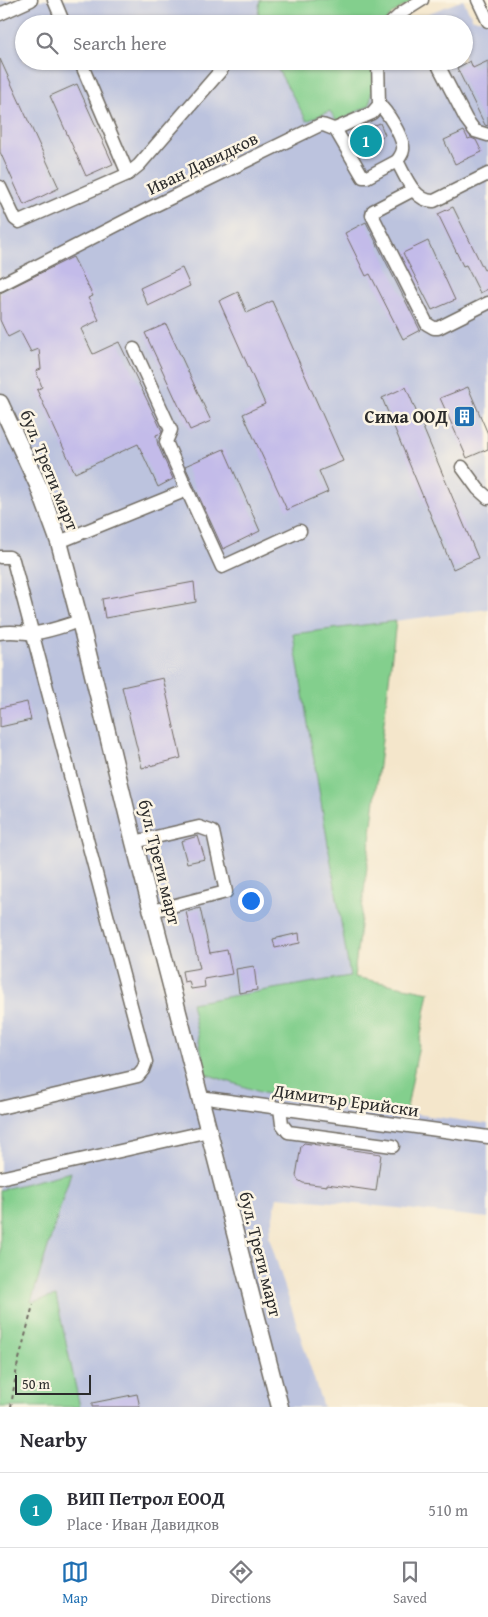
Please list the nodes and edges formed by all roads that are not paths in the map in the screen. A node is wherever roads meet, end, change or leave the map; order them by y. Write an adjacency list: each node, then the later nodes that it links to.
1 (31, 0): 5 (street)
2 (54, 0): 6 (street)
3 (422, 0): 7 (street)
4 (478, 0): 8 (street)
5 (0, 14)
6 (60, 15)
7 (400, 15)
8 (488, 21)
9 (84, 70): 17 (street)
10 (221, 70): 17 (street)
11 (378, 70): 13 (street)
12 (441, 70): 15 (street)
13 (379, 105): 14 (street, Иван Давидков); 16 (street)
14 (335, 129): 16 (street); 21 (street, Иван Давидков)
15 (488, 135)
16 (397, 161): 20 (street)
17 (128, 174): 19 (street)
18 (488, 174): 20 (street)
19 (0, 187)
20 (413, 190): 22 (street)
21 (0, 285)
22 (488, 303)
23 (134, 348): 26 (street)
24 (0, 403): 29 (main road, бул. Трети март)
25 (462, 468): 27 (street)
26 (187, 490): 28 (street); 29 (street)
27 (488, 498)
28 (300, 531)
29 (58, 542): 31 (main road, бул. Трети март)
30 (0, 557): 33 (street)
31 (80, 621): 33 (street); 34 (main road, бул. Трети март)
32 (0, 633): 33 (street)
33 (34, 633): 37 (street)
34 (134, 842): 35 (main road, бул. Трети март); 35 (street)
35 (152, 911): 36 (main road, бул. Трети март)
36 (200, 1096): 38 (street, Димитър Ерийски); 39 (main road, бул. Трети март)
37 (0, 1108)
38 (280, 1108): 40 (street, Димитър Ерийски); 41 (street)
39 (208, 1131): 42 (street); 43 (main road, бул. Трети март)
40 (488, 1137)
41 (393, 1146)
42 (0, 1178)
43 (262, 1338): 44 (main road, бул. Трети март); 45 (main road, бул. Трети март)
44 (272, 1407)
45 (280, 1407)

